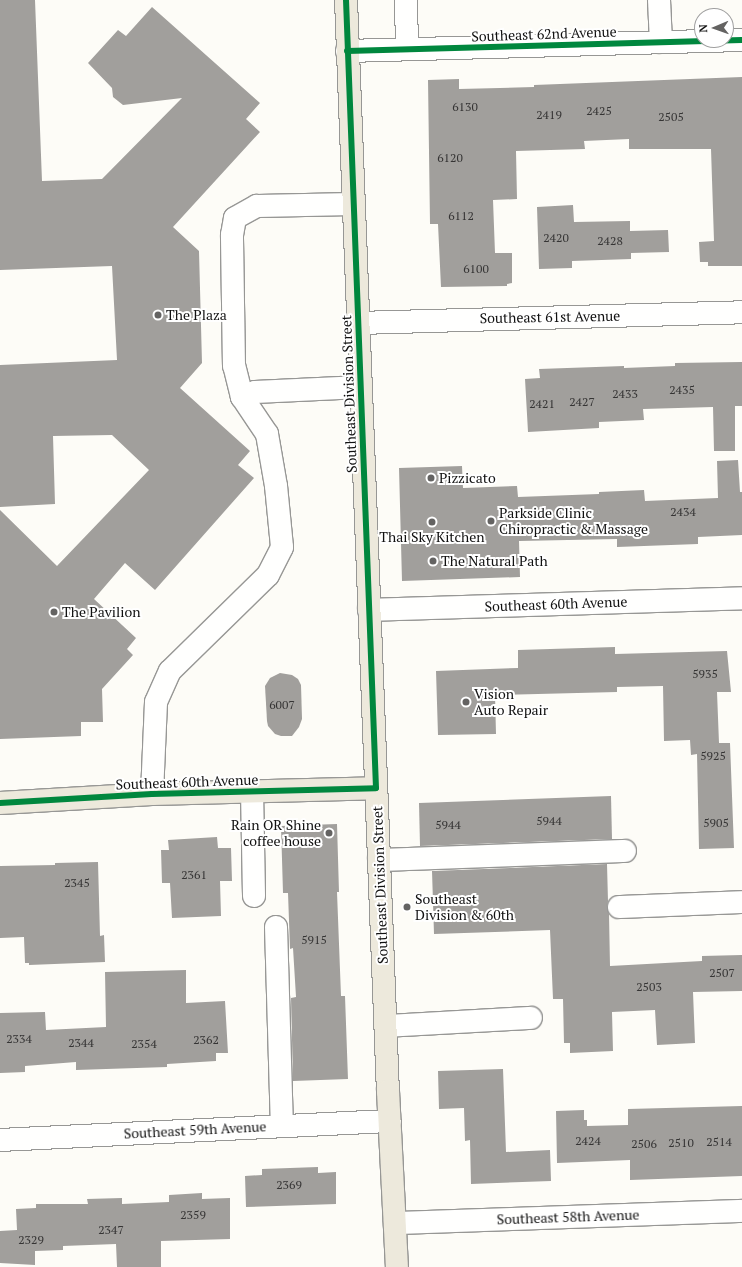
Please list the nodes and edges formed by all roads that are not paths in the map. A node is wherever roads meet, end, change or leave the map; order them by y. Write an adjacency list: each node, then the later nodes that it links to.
1 (346, 0): 7 (main road, Southeast Division Street)
2 (406, 0): 6 (street)
3 (659, 0): 5 (street)
4 (742, 40): 5 (street, Southeast 62nd Avenue)
5 (661, 42): 6 (street, Southeast 62nd Avenue)
6 (407, 49): 7 (street, Southeast 62nd Avenue)
7 (347, 51): 8 (main road, Southeast Division Street)
8 (353, 204): 10 (main road, Southeast Division Street); 12 (street)
9 (742, 312): 10 (street, Southeast 61st Avenue)
10 (358, 322): 11 (main road, Southeast Division Street)
11 (361, 387): 12 (street); 14 (main road, Southeast Division Street)
12 (242, 397): 17 (street)
13 (742, 598): 14 (street, Southeast 60th Avenue)
14 (369, 610): 15 (main road, Southeast Division Street)
15 (376, 788): 16 (main road, Southeast 60th Avenue); 20 (main road, Southeast Division Street)
16 (252, 791): 17 (main road, Southeast 60th Avenue); 21 (street)
17 (152, 794): 18 (main road, Southeast 60th Avenue)
18 (0, 803)
19 (625, 851): 20 (street)
20 (379, 860): 26 (main road, Southeast Division Street)
21 (254, 896)
22 (742, 902): 23 (street)
23 (619, 907)
24 (276, 927): 28 (street)
25 (531, 1018): 26 (street)
26 (386, 1026): 27 (main road, Southeast Division Street)
27 (390, 1121): 28 (street, Southeast 59th Avenue); 31 (main road, Southeast Division Street)
28 (282, 1125): 29 (street, Southeast 59th Avenue)
29 (0, 1140)
30 (742, 1211): 31 (street, Southeast 58th Avenue)
31 (395, 1223): 32 (main road, Southeast Division Street)
32 (397, 1267)

